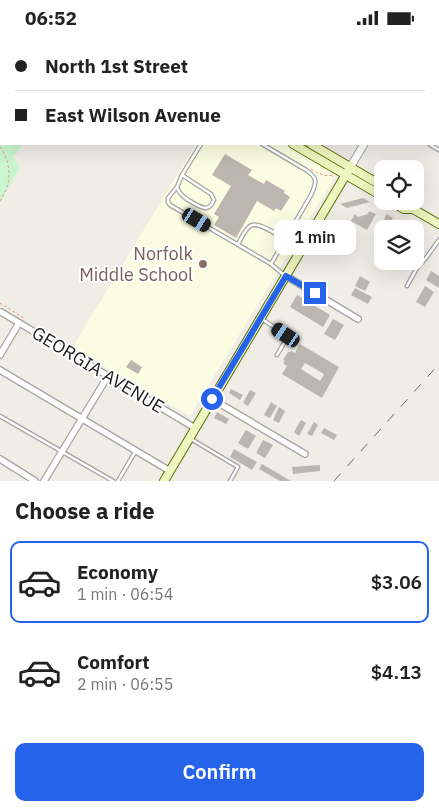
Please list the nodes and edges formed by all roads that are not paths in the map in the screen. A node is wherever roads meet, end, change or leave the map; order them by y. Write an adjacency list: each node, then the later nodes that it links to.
1 (200, 145): 8 (lane)
2 (264, 145): 14 (lane)
3 (294, 145): 7 (main road)
4 (313, 145): 6 (main road)
5 (363, 145): 6 (street)
6 (350, 166): 7 (main road); 9 (main road)
7 (346, 174): 11 (main road); 18 (main road)
8 (182, 175): 10 (lane); 10 (lane)
9 (374, 180)
10 (177, 187): 16 (lane)
11 (374, 191)
12 (415, 210): 13 (main road)
13 (439, 224)
14 (285, 239): 16 (lane); 17 (lane)
15 (439, 240): 19 (lane)
16 (238, 245): 17 (lane)
17 (271, 264): 18 (lane)
18 (286, 276): 21 (main road); 22 (street)
19 (407, 286)
20 (1, 312): 23 (street, GEORGIA AVENUE)
21 (261, 319): 25 (lane); 28 (main road)
22 (358, 319)
23 (21, 323): 24 (street); 27 (street, GEORGIA AVENUE)
24 (0, 355)
25 (277, 355)
26 (0, 370): 30 (street)
27 (108, 376): 30 (street); 31 (street, GEORGIA AVENUE)
28 (212, 399): 31 (main road); 35 (street)
29 (0, 416): 34 (lane)
30 (82, 418): 33 (street); 34 (street)
31 (195, 428): 32 (main road)
32 (189, 438): 37 (main road); 43 (lane)
33 (136, 451): 37 (street); 41 (lane)
34 (61, 452): 39 (street); 40 (lane)
35 (305, 453)
36 (0, 459): 38 (street)
37 (170, 471): 42 (main road)
38 (35, 481)
39 (44, 481)
40 (113, 481)
41 (118, 481)
42 (164, 481)
43 (230, 481)

